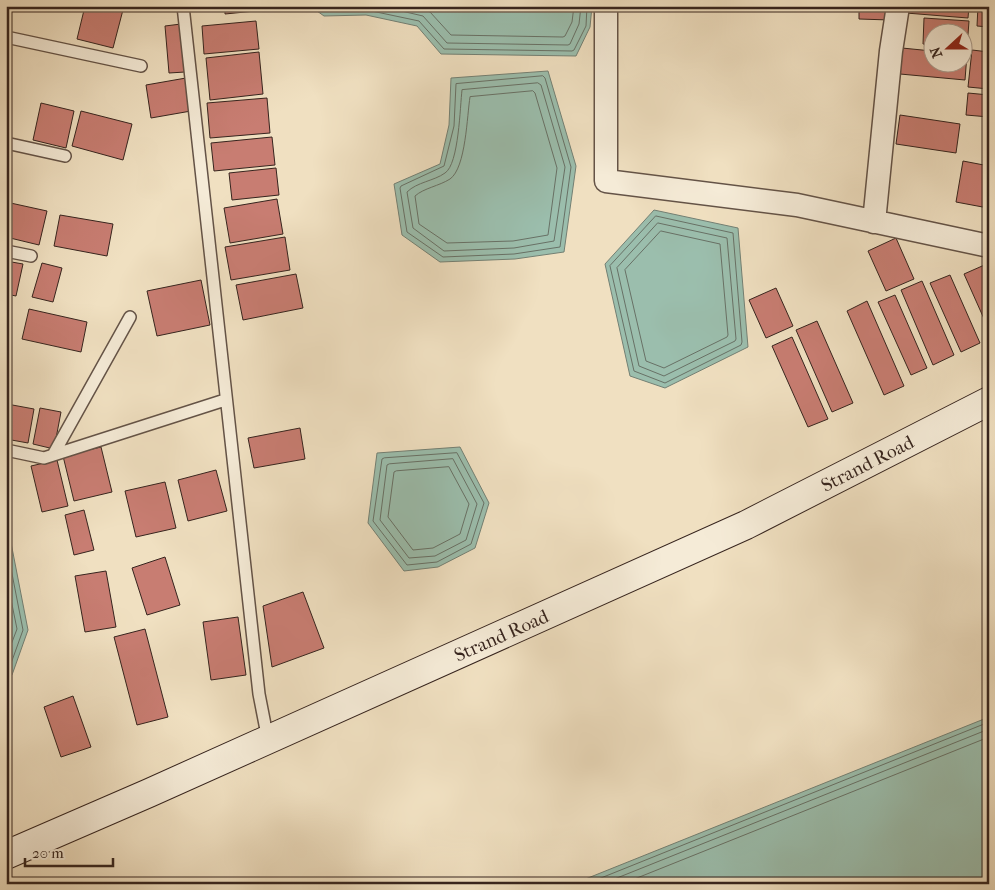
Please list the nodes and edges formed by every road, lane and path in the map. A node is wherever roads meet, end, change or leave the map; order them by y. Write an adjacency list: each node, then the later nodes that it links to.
1 (183, 6): 13 (lane)
2 (606, 6): 8 (street)
3 (898, 6): 8 (street)
4 (6, 37): 5 (lane)
5 (141, 66)
6 (6, 143): 7 (lane)
7 (65, 156)
8 (874, 222): 9 (street)
9 (989, 246)
10 (6, 251): 11 (lane)
11 (31, 256)
12 (130, 317): 16 (lane)
13 (225, 400): 16 (lane); 17 (lane)
14 (989, 401): 17 (street, Strand Road)
15 (6, 450): 16 (lane)
16 (53, 455)
17 (268, 740): 18 (street, Strand Road)
18 (6, 855)

